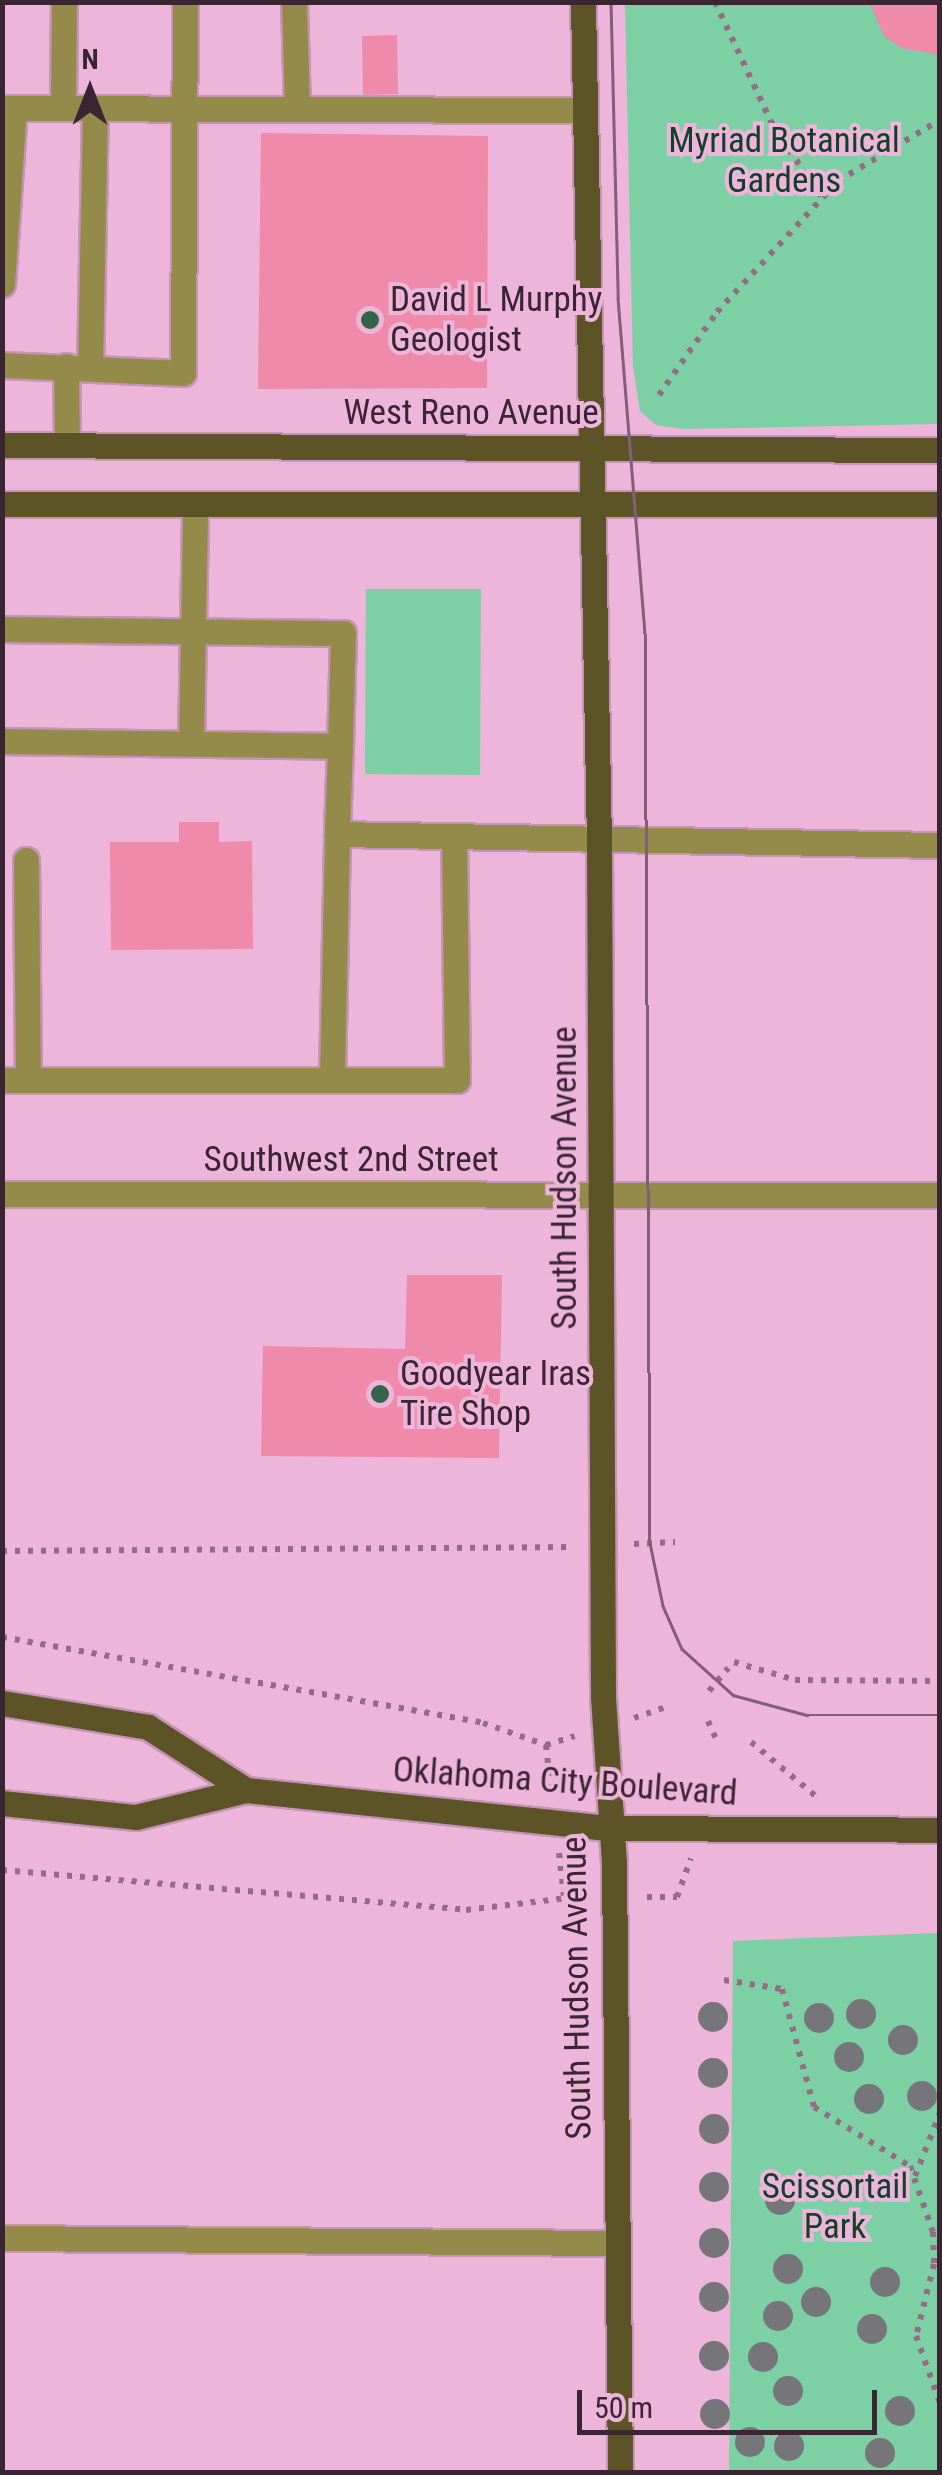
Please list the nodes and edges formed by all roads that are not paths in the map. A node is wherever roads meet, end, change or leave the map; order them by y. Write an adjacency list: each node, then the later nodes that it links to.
1 (64, 2): 7 (street)
2 (186, 2): 8 (street)
3 (294, 2): 5 (street)
4 (583, 2): 10 (main road, South Hudson Avenue)
5 (298, 107): 8 (street); 10 (street)
6 (8, 108): 7 (street); 11 (street)
7 (62, 108): 9 (street)
8 (186, 108): 9 (street); 13 (street)
9 (95, 109): 13 (street)
10 (584, 110): 16 (main road, South Hudson Avenue)
11 (2, 284)
12 (2, 365): 13 (street)
13 (78, 367): 14 (street)
14 (67, 444): 15 (main road, West Reno Avenue); 16 (main road, West Reno Avenue)
15 (2, 445)
16 (591, 449): 17 (main road, West Reno Avenue); 18 (main road, South Hudson Avenue)
17 (940, 450)
18 (592, 503): 20 (main road); 21 (main road); 29 (main road, South Hudson Avenue)
19 (2, 504): 20 (main road)
20 (195, 504): 23 (street)
21 (940, 504)
22 (2, 630): 23 (street)
23 (192, 630): 25 (street); 26 (street)
24 (2, 741): 25 (street)
25 (191, 743): 26 (street)
26 (340, 746): 27 (street)
27 (336, 834): 28 (street); 32 (street)
28 (454, 840): 29 (street); 32 (street)
29 (599, 843): 30 (street); 36 (main road, South Hudson Avenue)
30 (940, 845)
31 (26, 860): 33 (street)
32 (332, 1078): 33 (street)
33 (15, 1080)
34 (2, 1194): 36 (street, Southwest 2nd Street)
35 (940, 1195): 36 (street, Southwest 2nd Street)
36 (601, 1196): 40 (main road, South Hudson Avenue)
37 (2, 1703): 38 (main road, Oklahoma City Boulevard)
38 (246, 1790): 39 (main road, Oklahoma City Boulevard); 40 (main road, Oklahoma City Boulevard)
39 (2, 1802)
40 (610, 1828): 41 (main road, Oklahoma City Boulevard); 43 (main road, South Hudson Avenue)
41 (940, 1830)
42 (2, 2238): 43 (street)
43 (616, 2243): 44 (main road, South Hudson Avenue)
44 (620, 2472)

